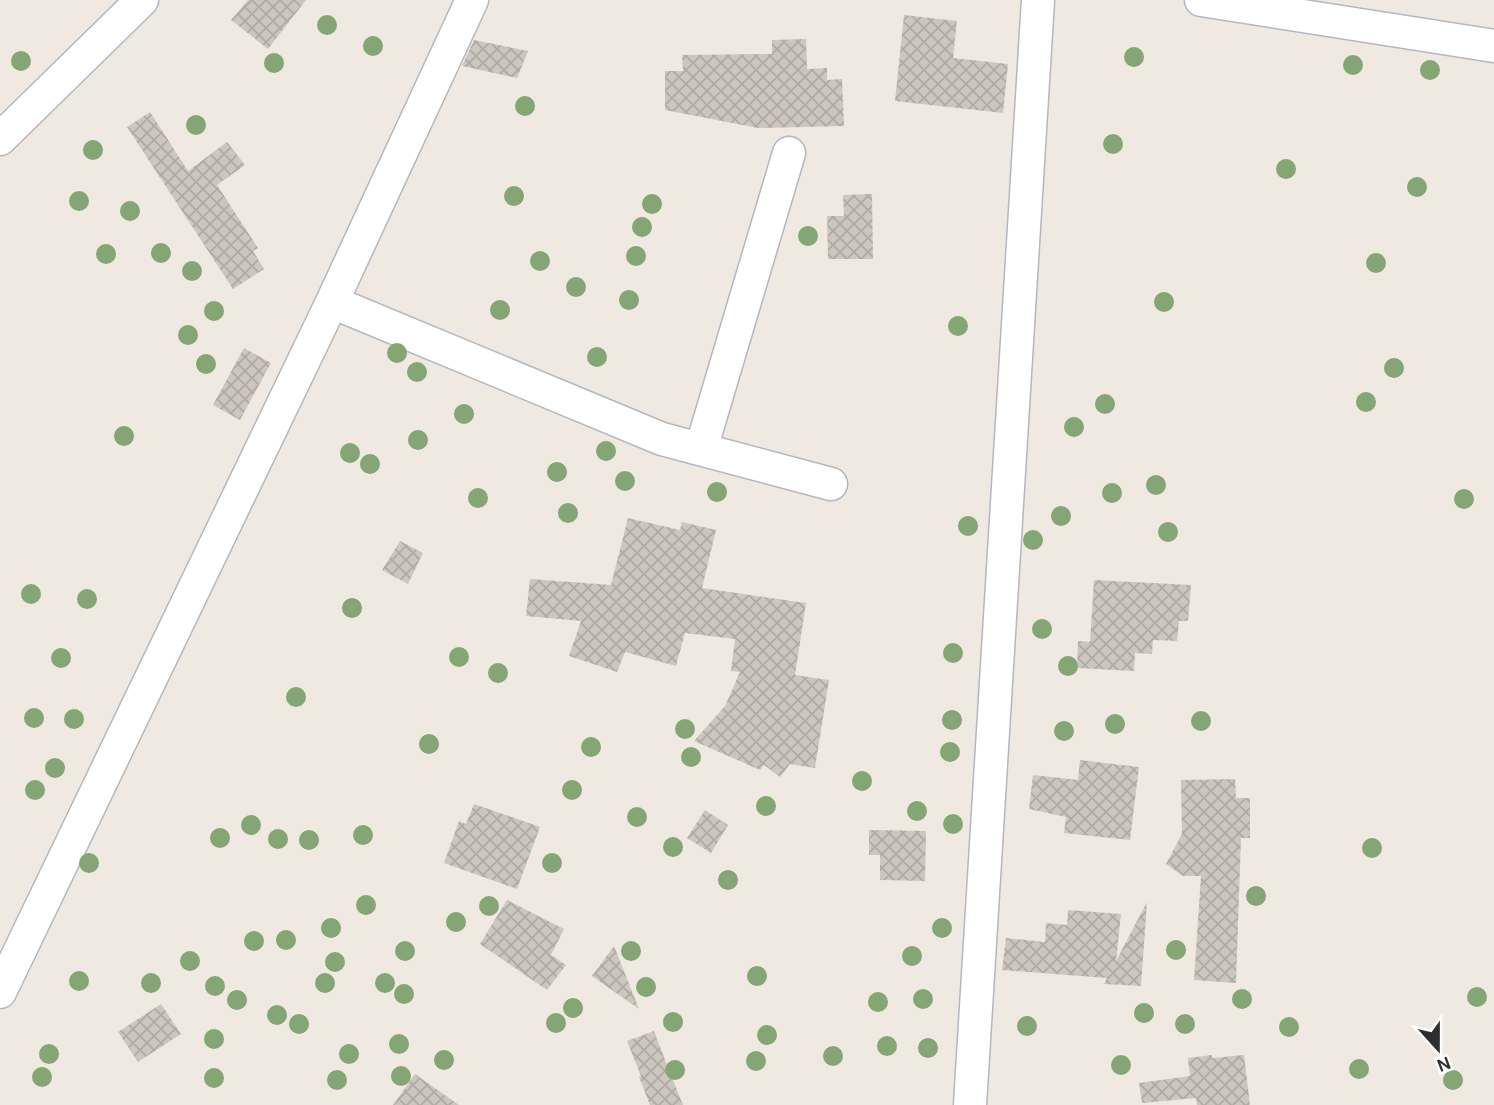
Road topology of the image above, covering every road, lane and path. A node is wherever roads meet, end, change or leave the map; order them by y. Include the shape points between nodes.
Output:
1 (142, 0) edge
2 (472, 0) edge
3 (1038, 0) edge
4 (1201, 0) edge
5 (1494, 46) edge
6 (0, 139) edge
7 (789, 153) dead end
8 (332, 302) junction
9 (701, 449) junction
10 (831, 484) dead end
11 (0, 992) edge
12 (970, 1105) edge

1 - 6 street
2 - 8 street
3 - 12 street
4 - 5 street
7 - 9 street
8 - 9 street via 662,439
8 - 11 street
9 - 10 street

